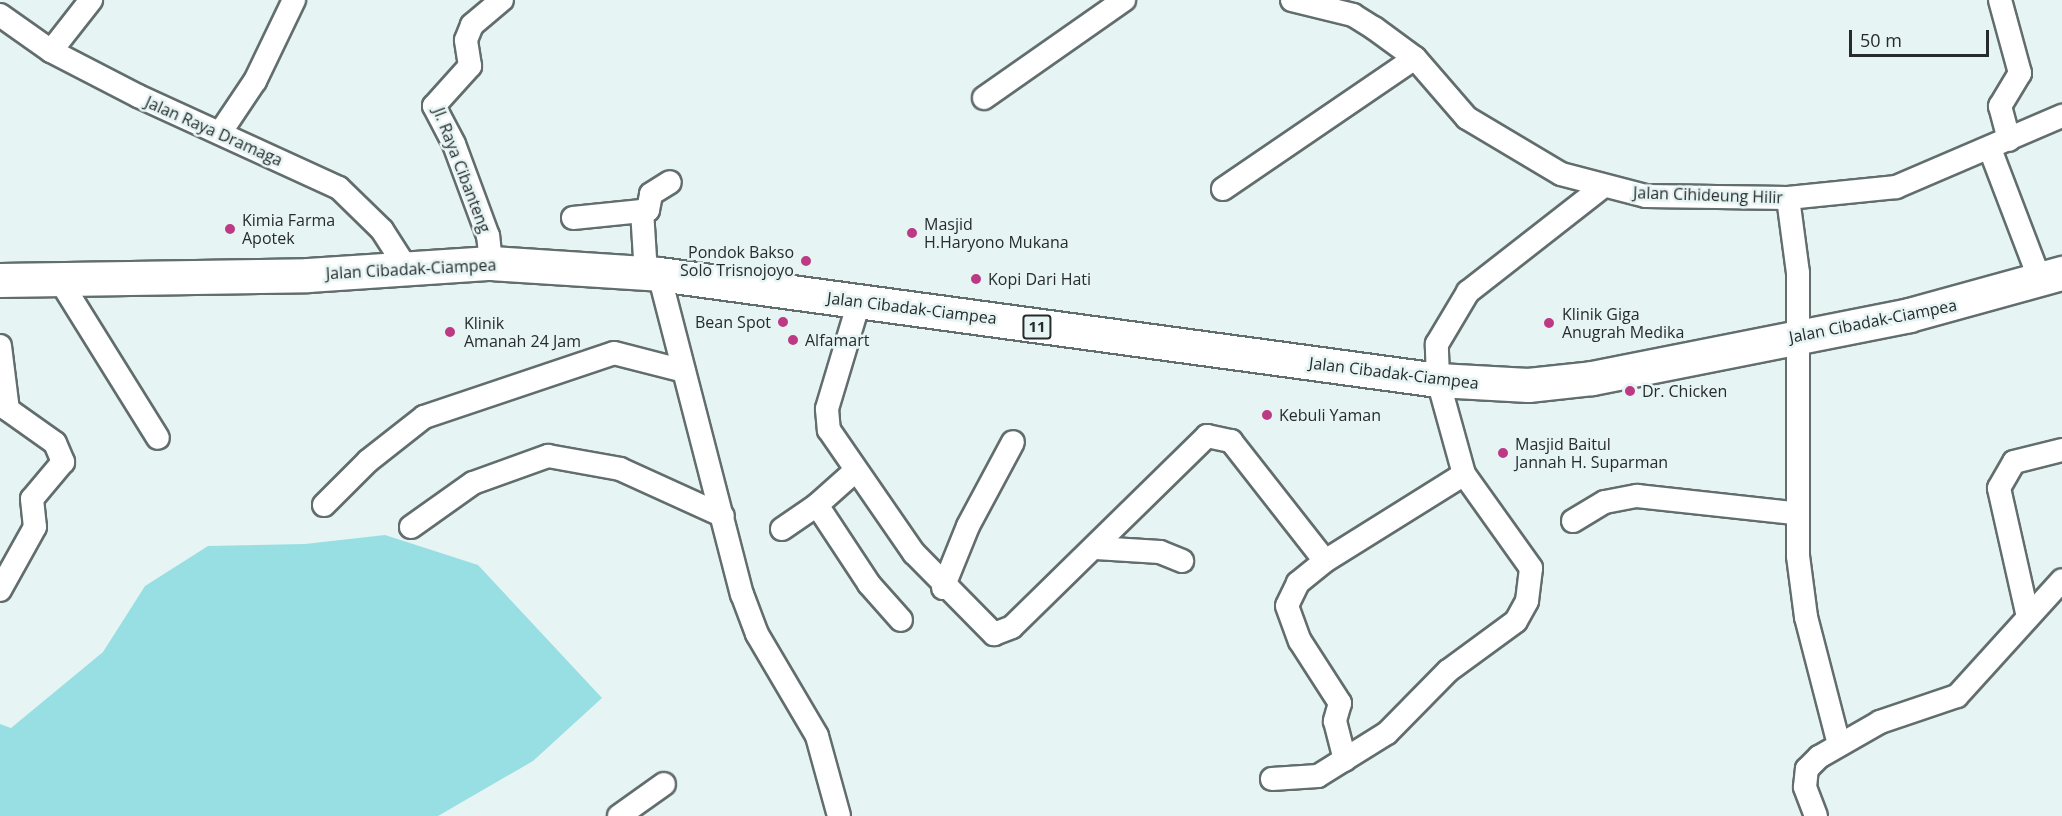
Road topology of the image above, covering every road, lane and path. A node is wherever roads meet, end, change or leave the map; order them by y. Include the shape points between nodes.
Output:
1 (91, 0) edge
2 (294, 0) edge
3 (502, 0) edge
4 (1124, 0) edge
5 (1292, 0) edge
6 (2000, 0) edge
7 (0, 15) edge
8 (51, 51) junction
9 (1415, 58) junction
10 (984, 98) dead end
11 (2062, 116) edge
12 (220, 134) junction
13 (2000, 144) junction
14 (670, 182) dead end
15 (1223, 189) dead end
16 (1600, 189) junction
17 (1788, 198) junction
18 (642, 211) junction
19 (573, 218) dead end
20 (491, 263) junction
21 (407, 269) junction
22 (652, 274) junction
23 (2051, 277) edge
24 (59, 279) junction
25 (0, 280) edge
26 (859, 302) junction
27 (1797, 335) junction
28 (0, 346) edge
29 (684, 370) junction
30 (1438, 380) junction
31 (4, 407) edge
32 (158, 438) dead end
33 (1013, 442) dead end
34 (2062, 450) edge
35 (854, 472) junction
36 (1464, 474) junction
37 (324, 505) dead end
38 (817, 505) junction
39 (1794, 513) junction
40 (723, 516) junction
41 (1573, 521) dead end
42 (411, 527) dead end
43 (782, 529) dead end
44 (1096, 548) junction
45 (1182, 561) dead end
46 (1325, 561) junction
47 (2062, 580) edge
48 (943, 588) junction
49 (0, 590) edge
50 (2028, 617) junction
51 (901, 620) dead end
52 (1839, 746) junction
53 (1345, 760) junction
54 (1272, 779) dead end
55 (664, 784) dead end
56 (619, 816) edge
57 (839, 816) edge
58 (1816, 816) edge

1 - 8 street
2 - 12 street via 255,81
3 - 20 street, Jl. Raya Cibanteng via 472,25 466,40 470,66 434,106 454,144 488,236
4 - 10 street
5 - 9 street, Jalan Cihideung Hilir via 1353,15
6 - 13 street via 2020,73 2000,106
7 - 8 street, Jalan Raya Dramaga
8 - 12 street, Jalan Raya Dramaga
9 - 15 street
9 - 16 street, Jalan Cihideung Hilir via 1467,118 1561,174
11 - 13 street, Jalan Cihideung Hilir
12 - 21 street, Jalan Raya Dramaga via 339,188 382,230
13 - 17 street, Jalan Cihideung Hilir via 1896,188
13 - 23 street
14 - 18 street via 651,194 648,210
16 - 17 street, Jalan Cihideung Hilir via 1646,196
16 - 30 street via 1468,292 1437,344
17 - 27 street via 1798,273
18 - 19 street
18 - 22 street
20 - 21 highway, Jalan Cibadak-Ciampea / 11
20 - 22 highway, Jalan Cibadak-Ciampea / 11
21 - 24 highway, Jalan Cibadak-Ciampea / 11
22 - 26 highway, Jalan Cibadak-Ciampea / 11
22 - 29 street
23 - 27 highway, Jalan Cibadak-Ciampea / 11 via 1973,301
24 - 25 highway, Jalan Cibadak-Ciampea / 11
24 - 32 street
26 - 30 highway, Jalan Cibadak-Ciampea / 11
26 - 35 street via 825,417
27 - 30 highway, Jalan Cibadak-Ciampea / 11 via 1592,378 1528,385
27 - 39 street
28 - 31 street
29 - 37 street via 614,353 424,417 368,461
29 - 40 street
30 - 36 street
31 - 49 street via 55,442 63,462 32,500 35,526
33 - 48 street via 968,526
34 - 50 street via 2014,462 1999,488
35 - 38 street
35 - 48 street
36 - 46 street
36 - 53 street via 1531,568 1527,601 1516,621 1448,671 1387,733
38 - 43 street
38 - 51 street via 869,584
39 - 41 street via 1637,496 1605,502
39 - 52 street via 1801,592
40 - 42 street via 620,469 548,456 472,483
40 - 57 street via 757,634 817,736
44 - 45 street via 1161,552
44 - 46 street via 1199,441 1218,434 1231,441
44 - 48 street via 1002,632 994,634
46 - 53 street via 1298,583 1287,606 1300,641 1340,703 1335,721
47 - 50 street
50 - 52 street via 1957,696 1880,722
52 - 58 street via 1807,769 1805,787
53 - 54 street via 1312,777
55 - 56 street

